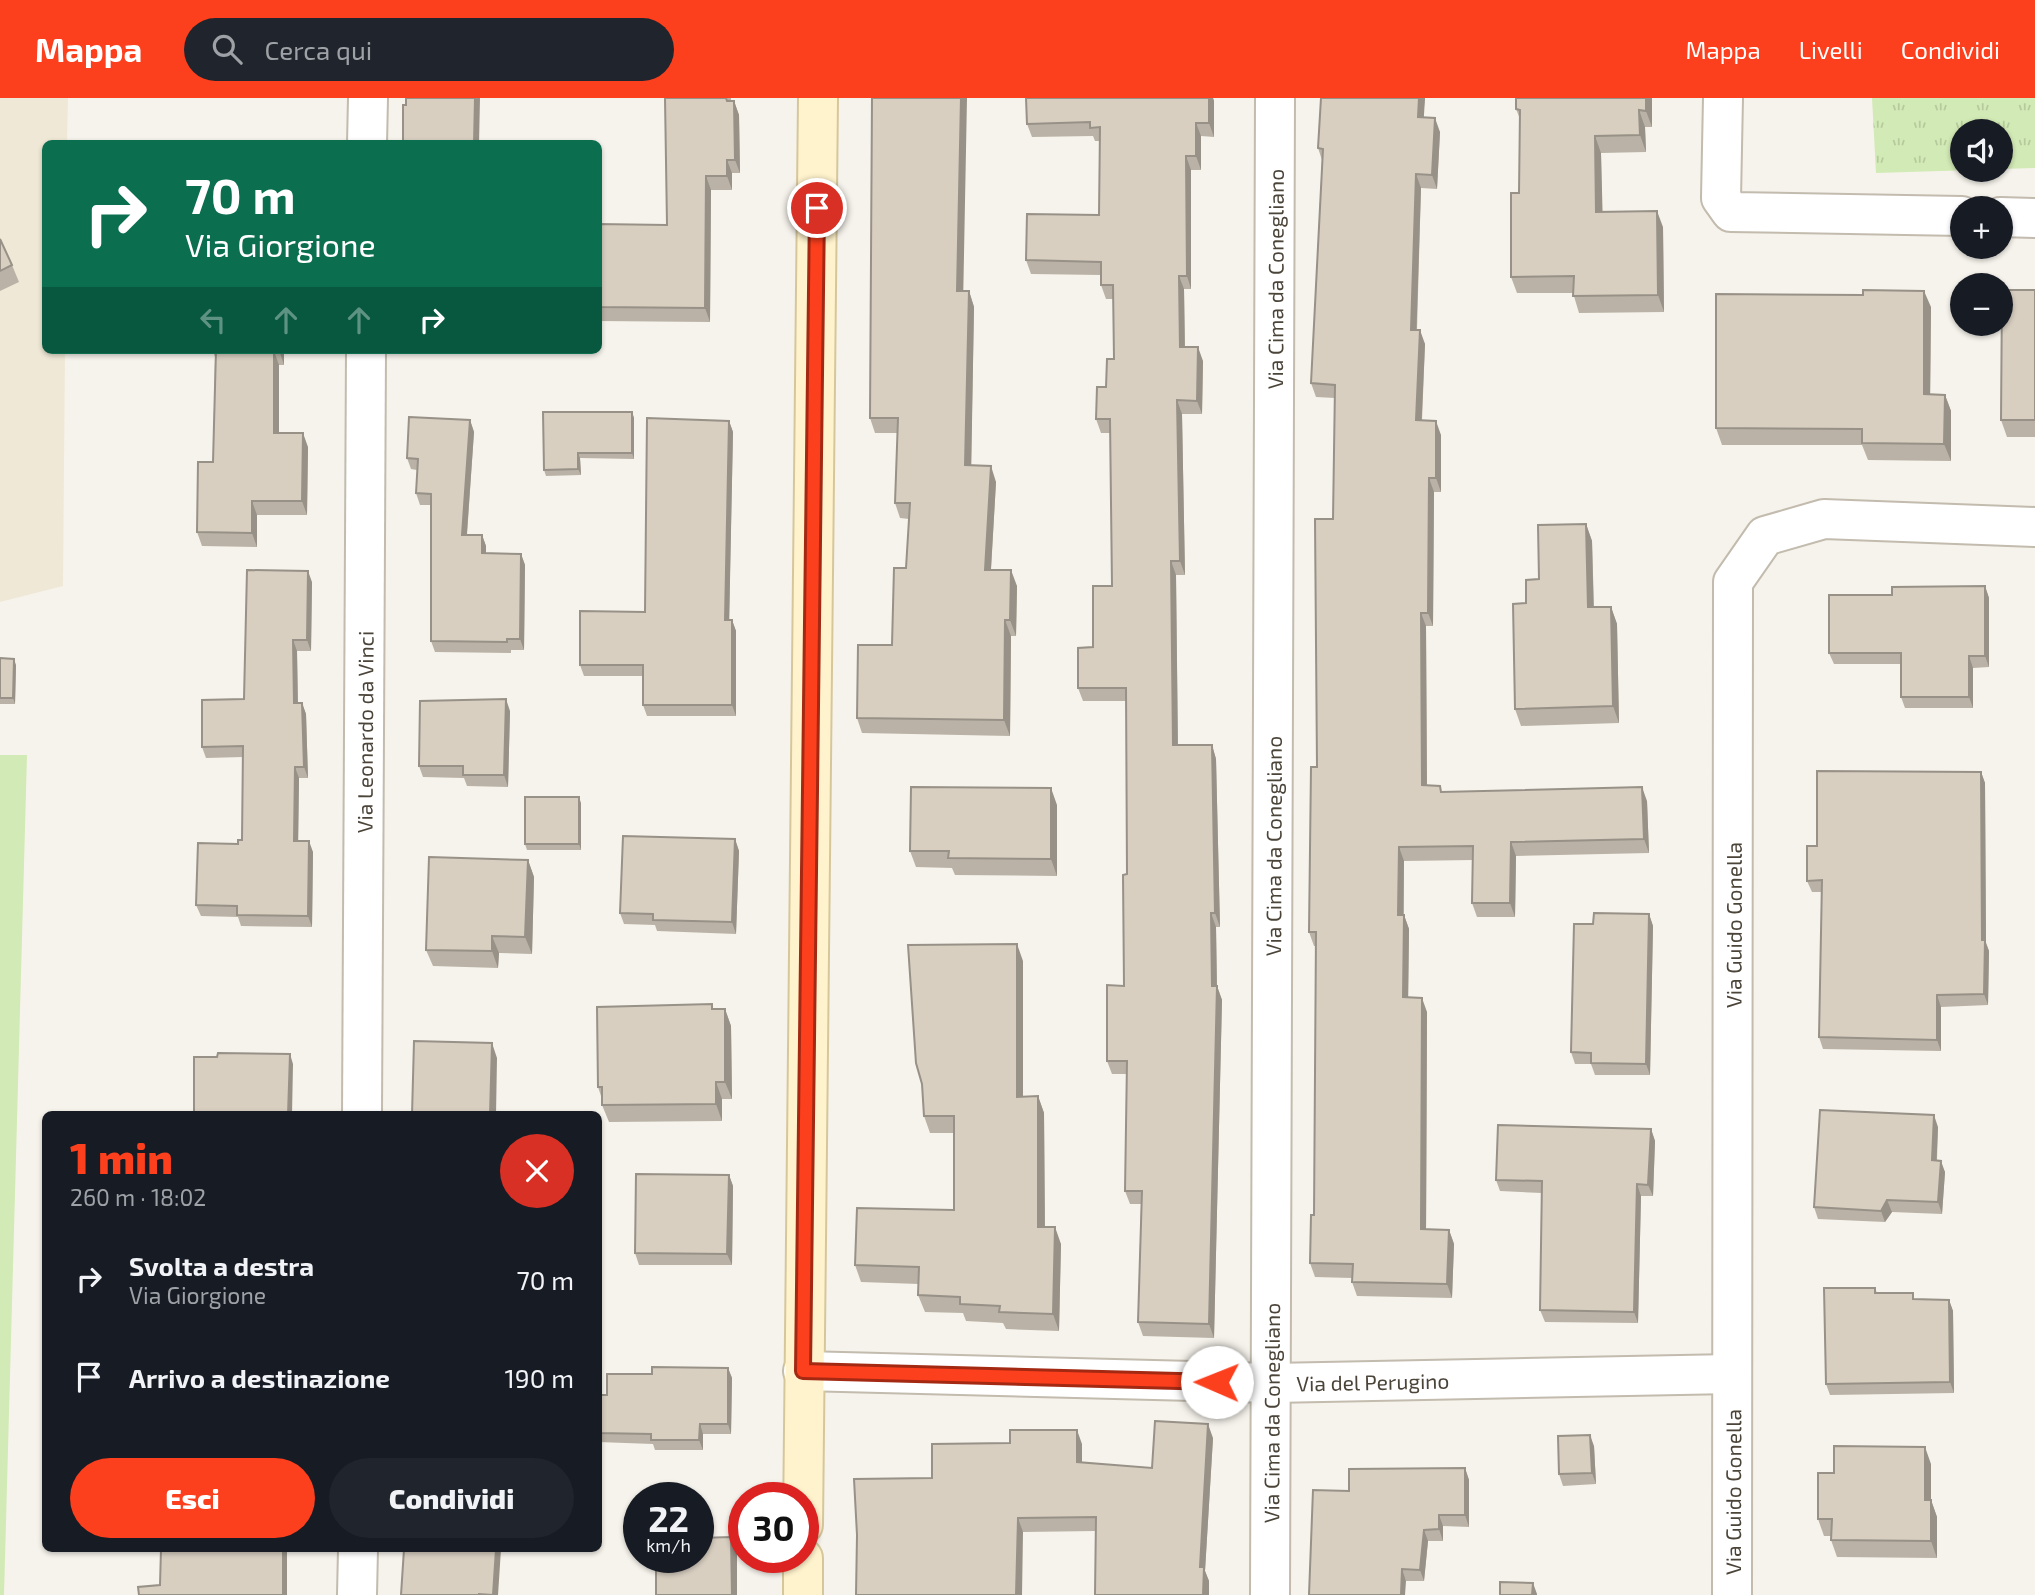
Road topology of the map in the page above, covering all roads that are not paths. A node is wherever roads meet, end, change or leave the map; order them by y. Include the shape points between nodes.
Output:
1 (368, 98) edge
2 (818, 98) edge
3 (1275, 98) edge
4 (1723, 98) edge
5 (367, 140) edge
6 (1950, 216) edge
7 (2013, 217) edge
8 (2035, 218) edge
9 (366, 354) edge
10 (2035, 527) edge
11 (362, 1111) edge
12 (803, 1371) junction
13 (1732, 1374) junction
14 (1272, 1383) junction
15 (803, 1482) edge
16 (358, 1552) edge
17 (803, 1573) edge
18 (357, 1595) edge
19 (803, 1595) edge
20 (1270, 1595) edge
21 (1732, 1595) edge

1 - 5 street
2 - 12 main road
3 - 14 street, Via Cima da Conegliano
4 - 6 street via 1721,198 1731,212
7 - 8 street
9 - 11 street, Via Leonardo da Vinci
10 - 13 street, Via Guido Gonella via 1824,519 1765,536 1733,582
12 - 14 street, Via del Perugino
12 - 15 main road
13 - 14 street, Via del Perugino
13 - 21 street, Via Guido Gonella
14 - 20 street, Via Cima da Conegliano
16 - 18 street
17 - 19 main road

